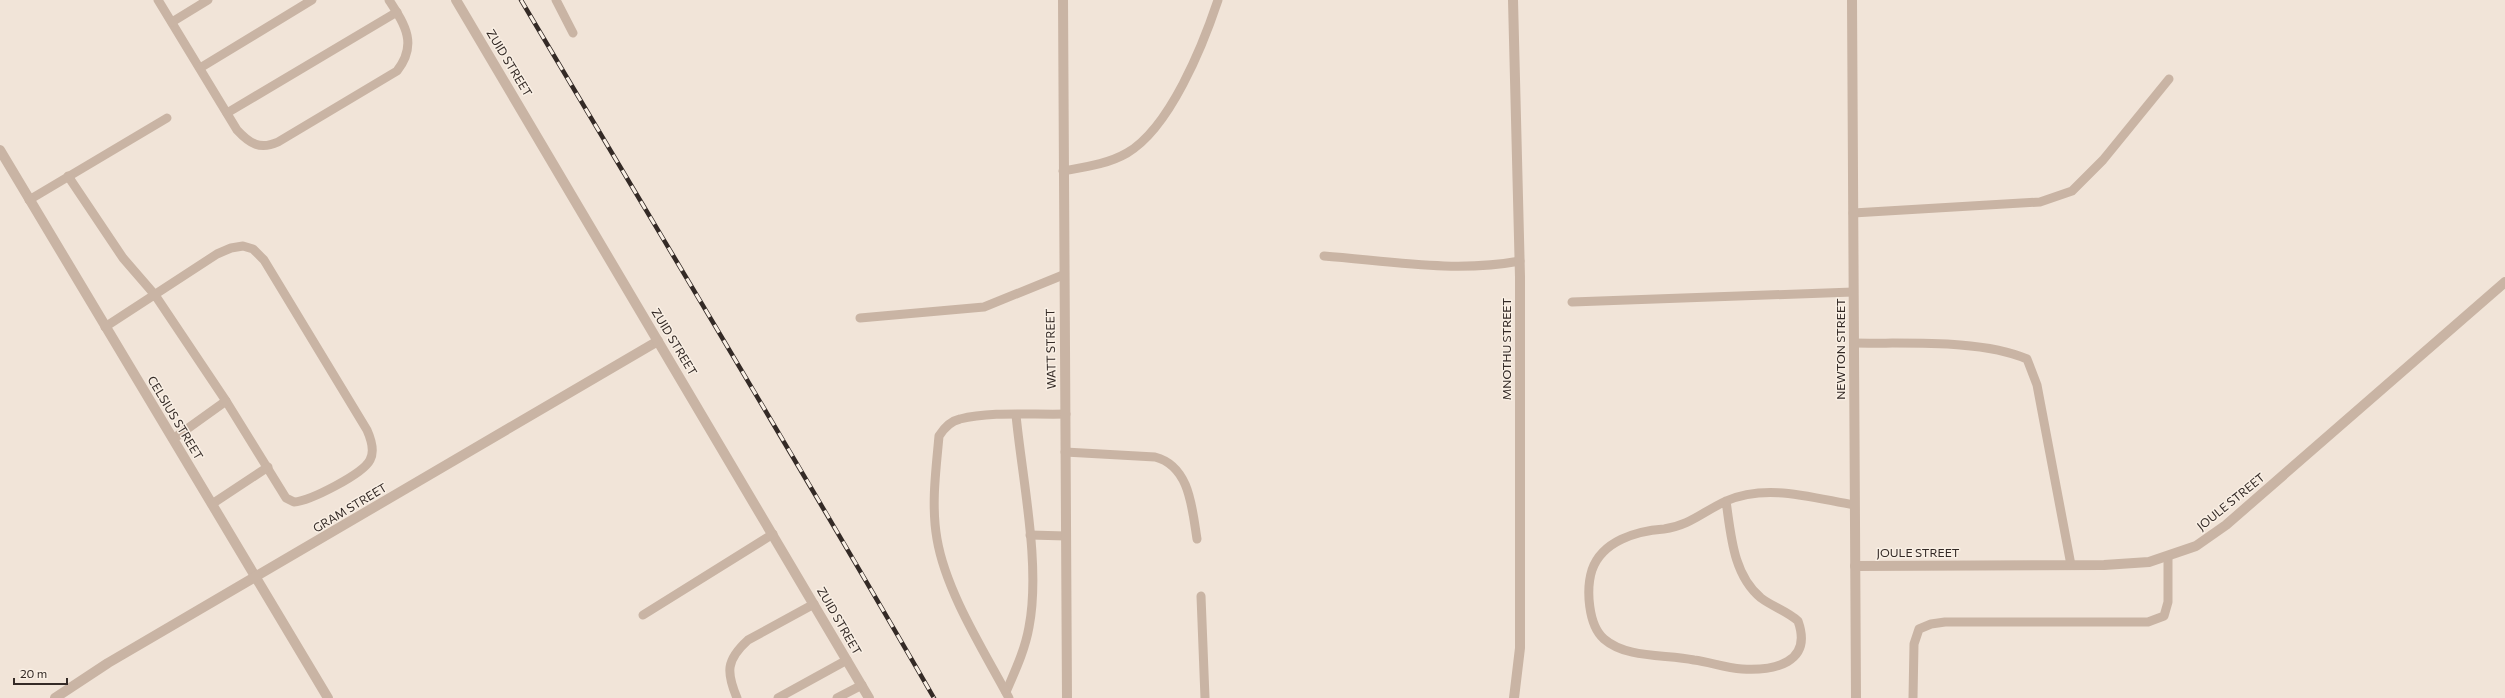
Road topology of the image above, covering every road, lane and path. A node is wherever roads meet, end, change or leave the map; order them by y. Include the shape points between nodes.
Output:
1 (158, 0) edge
2 (208, 0) edge
3 (312, 0) edge
4 (389, 0) edge
5 (456, 0) edge
6 (556, 0) edge
7 (1063, 0) edge
8 (1218, 0) edge
9 (1513, 0) edge
10 (1852, 0) edge
11 (397, 12) junction
12 (172, 22) junction
13 (572, 33) dead end
14 (200, 68) junction
15 (2169, 78) dead end
16 (227, 113) junction
17 (167, 118) dead end
18 (0, 150) edge
19 (1063, 171) junction
20 (68, 176) junction
21 (30, 200) junction
22 (1853, 214) junction
23 (1324, 256) dead end
24 (1520, 260) junction
25 (1063, 275) junction
26 (2505, 282) edge
27 (1853, 292) junction
28 (155, 295) junction
29 (1572, 302) dead end
30 (860, 318) dead end
31 (105, 327) junction
32 (658, 341) junction
33 (1854, 343) junction
34 (226, 401) junction
35 (1066, 414) junction
36 (1016, 415) junction
37 (173, 439) junction
38 (1065, 452) junction
39 (268, 467) junction
40 (1726, 501) junction
41 (212, 504) junction
42 (1854, 506) junction
43 (772, 534) junction
44 (1030, 535) junction
45 (1066, 536) junction
46 (1197, 539) dead end
47 (2168, 556) junction
48 (2071, 565) junction
49 (1855, 566) junction
50 (257, 578) junction
51 (1201, 596) dead end
52 (814, 604) junction
53 (643, 615) dead end
54 (847, 660) junction
55 (862, 685) junction
56 (1008, 695) edge
57 (55, 698) edge
58 (328, 698) edge
59 (737, 698) edge
60 (778, 698) edge
61 (837, 698) edge
62 (869, 698) edge
63 (1067, 698) edge
64 (1205, 698) edge
65 (1514, 698) edge
66 (1856, 698) edge
67 (1913, 698) edge

1 - 12 lane
2 - 12 lane
3 - 14 lane
4 - 11 lane
5 - 32 street, ZUID STREET
6 - 13 lane
7 - 19 street, WATT STREET
8 - 19 lane via 1208,30 1184,82 1163,116 1146,137 1129,152 1111,161
9 - 24 street, MNOTHU STREET
10 - 22 street, NEWTON STREET
11 - 16 lane
11 - 16 lane via 407,31 408,42 404,62 397,71 271,145 260,147 251,144 237,130
12 - 14 lane
14 - 16 lane
15 - 22 lane via 2103,160 2072,191 2040,202
17 - 20 lane
18 - 21 street, CELSIUS STREET
19 - 25 street, WATT STREET
20 - 21 lane
20 - 28 lane via 123,258
21 - 31 street, CELSIUS STREET
22 - 27 street, NEWTON STREET
23 - 24 lane via 1442,266 1488,266
24 - 65 street, MNOTHU STREET via 1520,648
25 - 30 lane via 984,307
25 - 35 street, WATT STREET
26 - 47 street, JOULE STREET via 2226,526 2196,546
27 - 29 lane
27 - 33 street, NEWTON STREET
28 - 31 lane
28 - 34 lane
28 - 39 lane via 217,254 231,248 243,246 253,249 264,260 368,430 372,451 371,459 365,467 303,502 294,502 286,498
31 - 37 street, CELSIUS STREET
32 - 43 street, ZUID STREET
32 - 50 street, GRAM STREET
33 - 42 street, NEWTON STREET
33 - 48 lane via 1983,347 2008,351 2027,359 2038,385
34 - 37 lane
34 - 39 lane
35 - 36 lane
35 - 38 street, WATT STREET
36 - 44 lane
36 - 56 lane via 959,419 945,427 939,436 934,510 942,561 971,631
37 - 41 street, CELSIUS STREET
38 - 45 street, WATT STREET
38 - 46 lane via 1155,457 1166,460 1176,467 1185,483 1192,504
39 - 41 lane
40 - 40 lane via 1680,527 1636,533 1619,540 1600,555 1589,578 1589,595 1591,612 1603,638 1614,646 1635,652 1743,669 1784,664 1794,659 1800,650 1798,621 1761,598 1742,575 1730,532
40 - 42 lane via 1769,492
41 - 50 street, CELSIUS STREET
42 - 49 street, NEWTON STREET
43 - 52 street, ZUID STREET
43 - 53 lane
44 - 45 lane
44 - 56 lane via 1030,625
45 - 63 street, WATT STREET
47 - 48 street, JOULE STREET via 2149,562
47 - 67 lane via 2168,602 2164,616 2148,622 1945,622 1919,629 1914,644
48 - 49 street, JOULE STREET
49 - 66 street, NEWTON STREET
50 - 57 street, GRAM STREET via 108,663
50 - 58 street, CELSIUS STREET
51 - 64 lane
52 - 54 street, ZUID STREET
52 - 59 lane via 748,640 740,648 729,666 729,676
54 - 55 street, ZUID STREET
54 - 60 lane
55 - 61 lane
55 - 62 street, ZUID STREET

